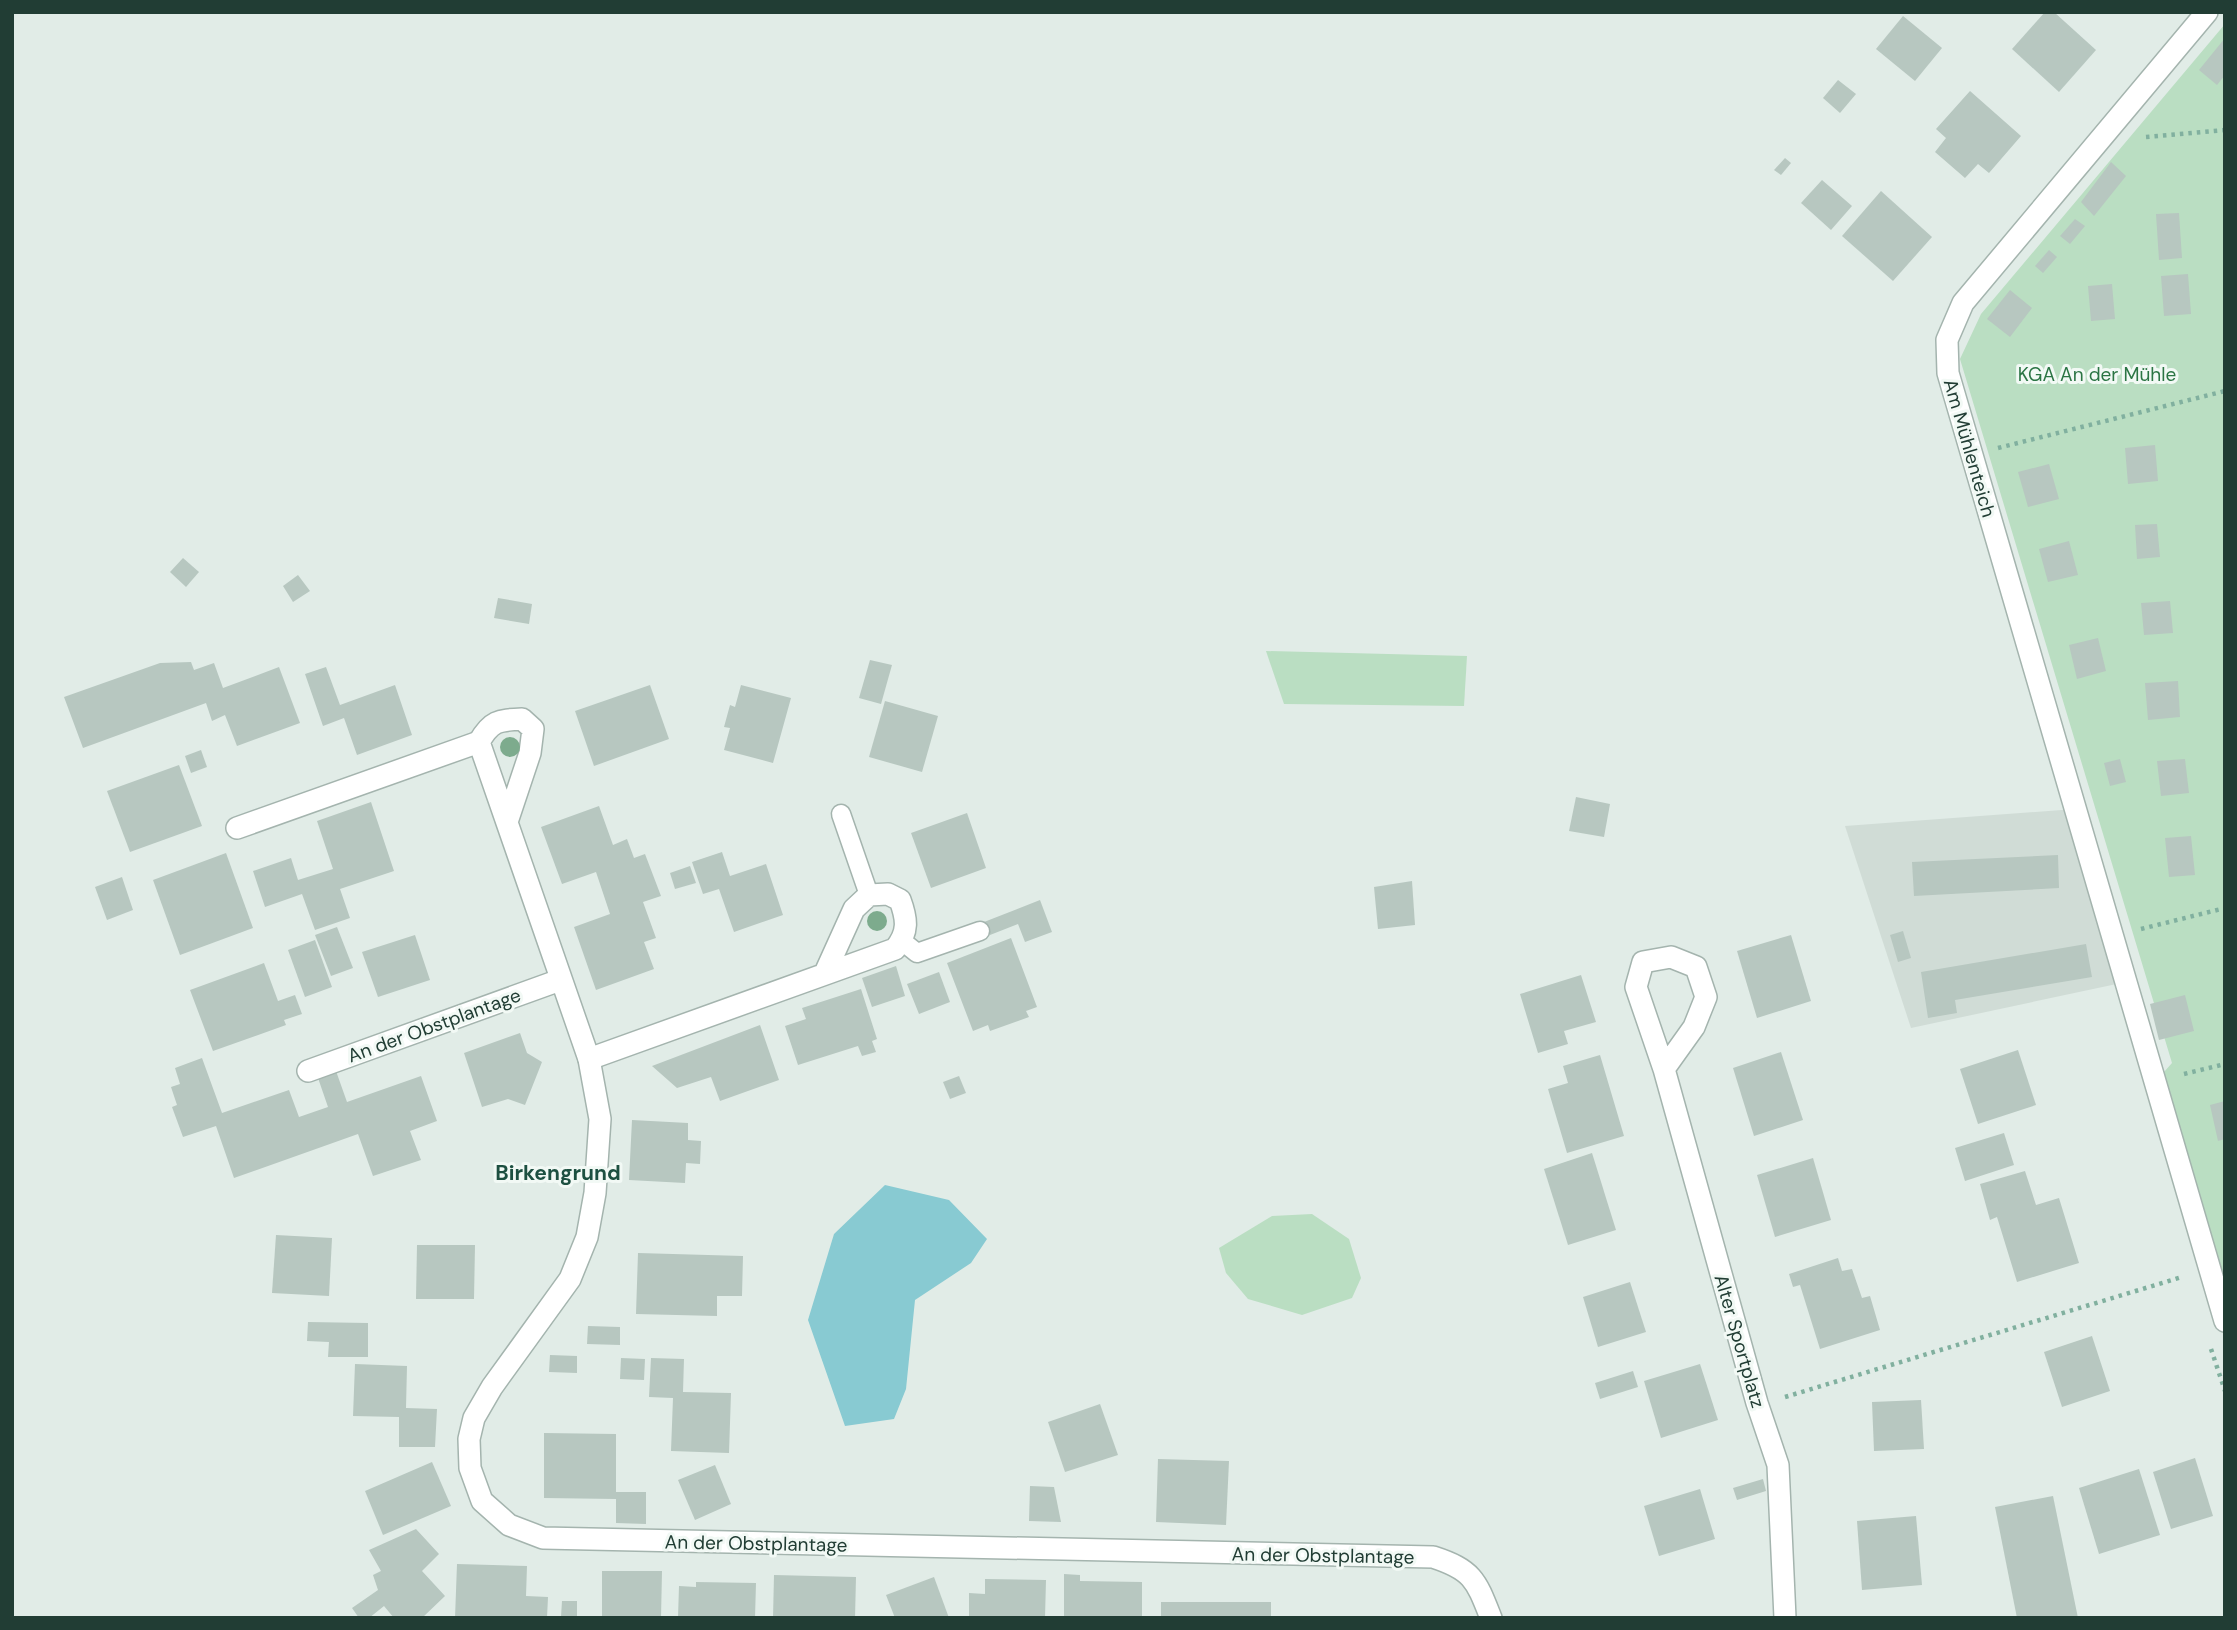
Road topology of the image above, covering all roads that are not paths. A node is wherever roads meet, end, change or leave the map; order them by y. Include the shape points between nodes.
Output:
1 (2207, 12) edge
2 (479, 742) junction
3 (841, 814) dead end
4 (507, 822) junction
5 (237, 828) dead end
6 (869, 895) junction
7 (980, 931) dead end
8 (902, 941) junction
9 (825, 973) junction
10 (559, 979) junction
11 (589, 1059) junction
12 (1664, 1069) junction
13 (308, 1071) dead end
14 (2225, 1321) edge
15 (1491, 1618) edge
16 (1785, 1618) edge

1 - 14 street, Am Mühlenteich via 1963,303 1947,340 1948,373 1970,455
2 - 4 street, An der Obstplantage
2 - 4 street via 488,726 504,720 522,719 533,729 530,753
2 - 5 street
3 - 6 lane
4 - 10 street, An der Obstplantage
6 - 8 street via 888,894 900,900 908,920
6 - 9 street via 854,909
7 - 8 lane via 917,953
8 - 9 street via 895,949
9 - 11 street
10 - 11 street, An der Obstplantage
10 - 13 street, An der Obstplantage
11 - 15 street, An der Obstplantage via 600,1119 587,1237 570,1279 492,1387 474,1418 469,1439 470,1468 482,1501 509,1525 543,1538 1433,1557 1460,1566 1479,1588
12 - 12 street, Alter Sportplatz via 1636,987 1643,962 1671,957 1696,967 1706,997 1694,1027
12 - 16 street, Alter Sportplatz via 1778,1465

